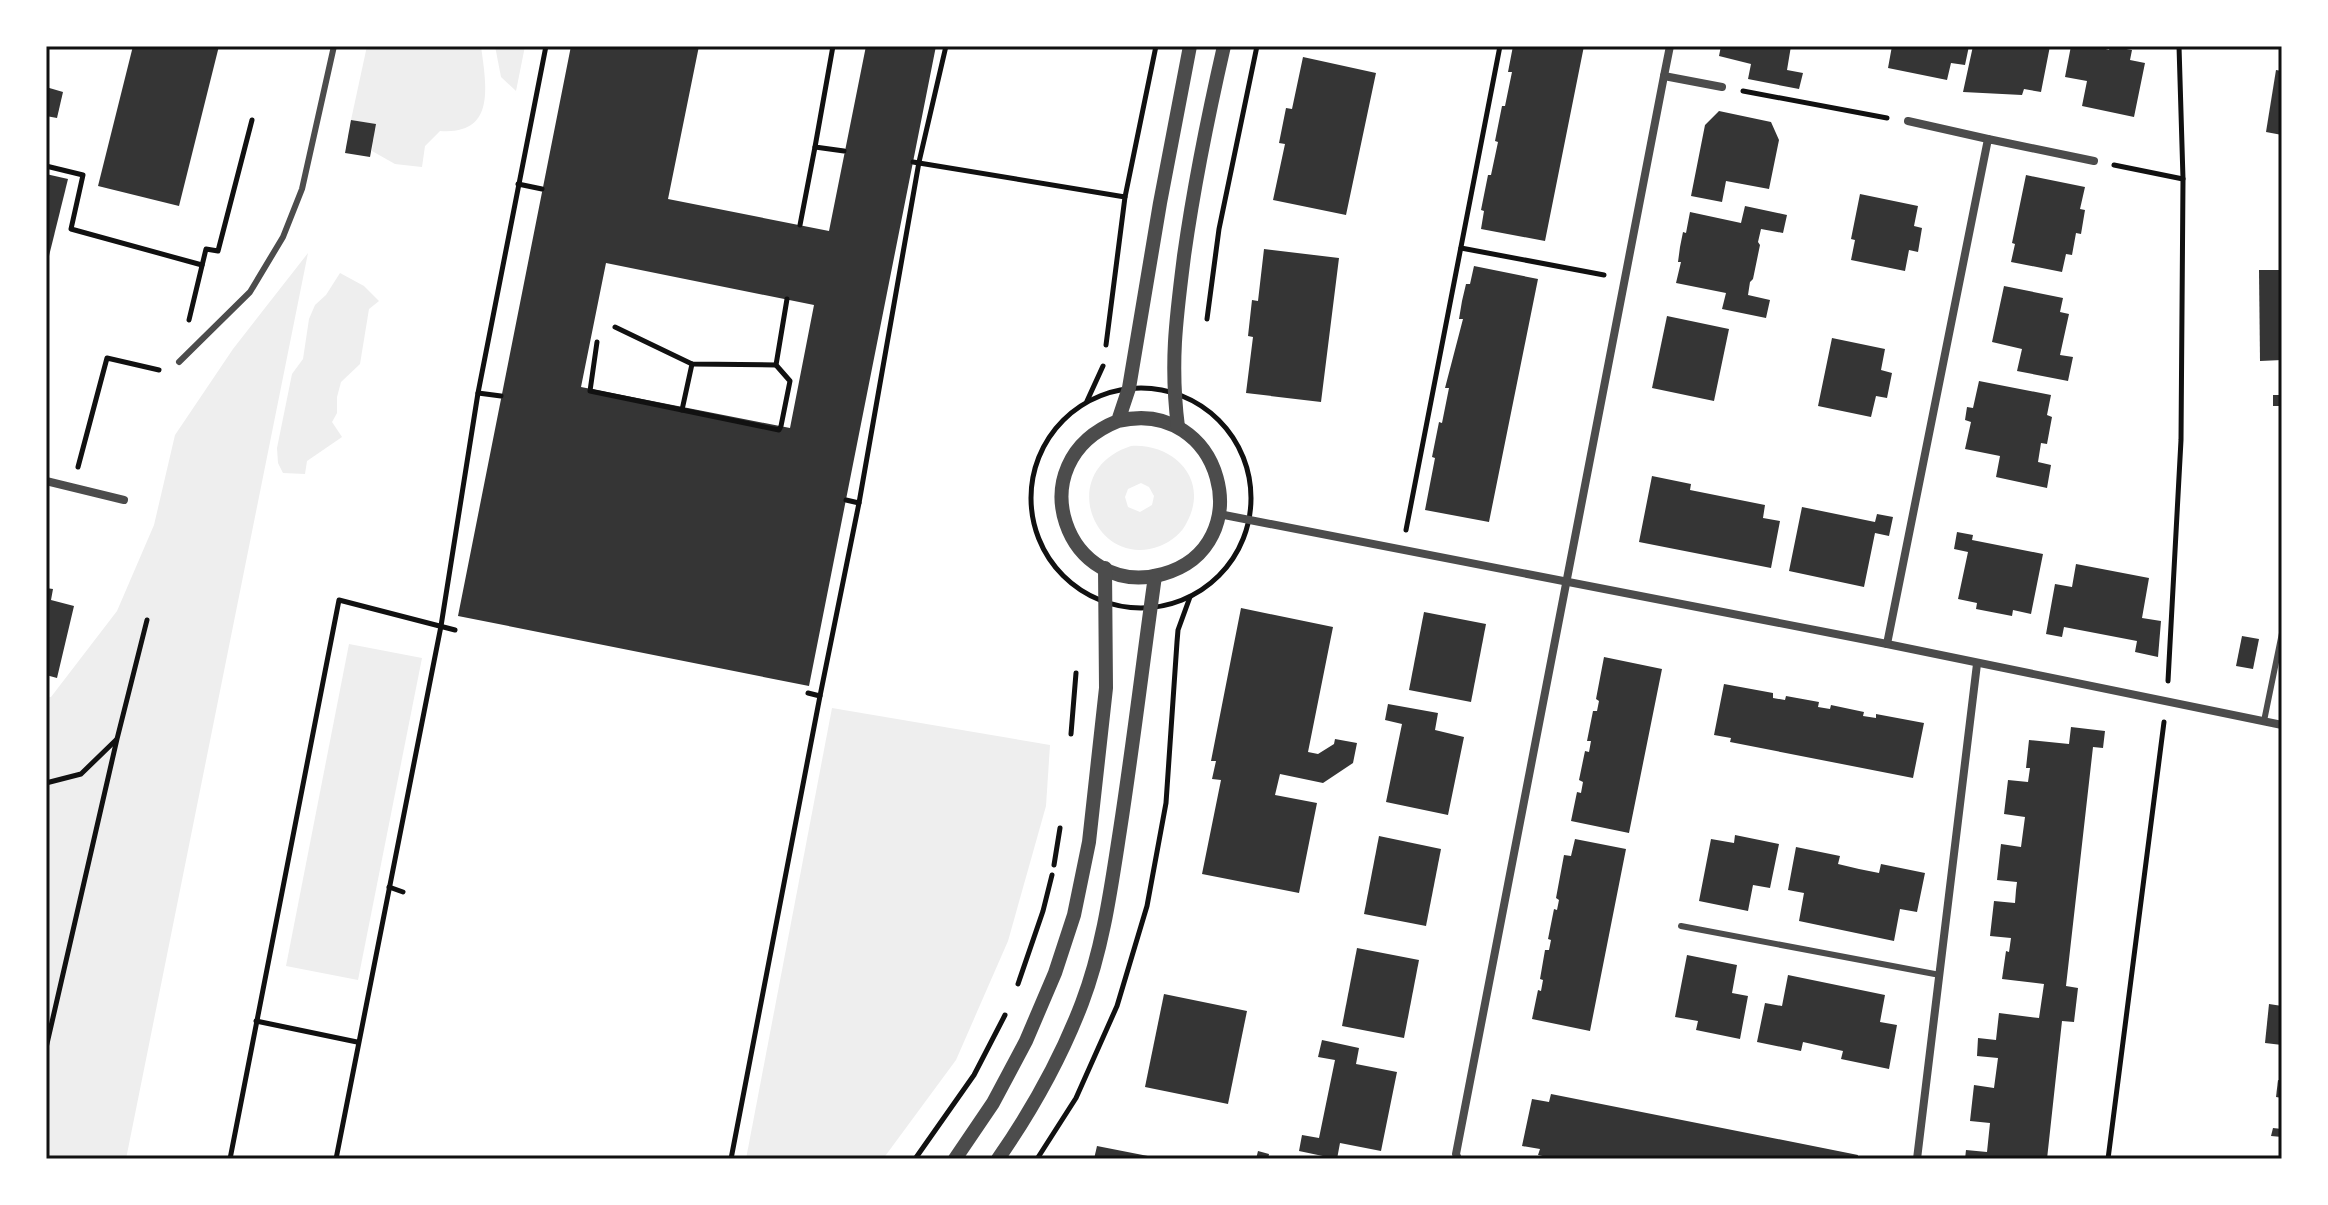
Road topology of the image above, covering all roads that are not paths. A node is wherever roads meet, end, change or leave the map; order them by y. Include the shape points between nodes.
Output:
1 (334, 46) edge
2 (1190, 46) edge
3 (1224, 46) edge
4 (1670, 46) edge
5 (1664, 76) junction
6 (1722, 87) road end
7 (1908, 121) road end
8 (1988, 139) junction
9 (2094, 161) road end
10 (179, 362) road end
11 (1118, 421) junction
12 (1178, 427) junction
13 (46, 481) edge
14 (124, 500) dead end
15 (1219, 514) junction
16 (1105, 568) junction
17 (1155, 576) junction
18 (1567, 583) junction
19 (2282, 633) edge
20 (1887, 644) junction
21 (1977, 664) junction
22 (2264, 721) junction
23 (2282, 725) edge
24 (1681, 926) dead end
25 (1940, 975) junction
26 (955, 1159) edge
27 (998, 1159) edge
28 (1458, 1159) edge
29 (1917, 1159) edge

1 - 10 lane via 302,189 283,237 250,292
2 - 11 street via 1131,379
3 - 12 street via 1194,189 1174,328
4 - 5 street
5 - 6 street
5 - 18 street
7 - 8 street
8 - 9 street
8 - 20 street
11 - 12 street via 1149,418
11 - 16 street via 1079,446 1061,490 1063,517 1074,541
12 - 15 street via 1201,445 1216,470
13 - 14 street
15 - 17 street via 1196,555
15 - 18 street
16 - 17 street via 1129,576
16 - 26 street via 1106,688 1089,842 1074,915 1026,1041
17 - 27 street via 1116,855 1094,966 1054,1065
18 - 20 street
18 - 28 street
19 - 22 lane
20 - 21 street
21 - 22 street
21 - 25 street
22 - 23 street
24 - 25 lane
25 - 29 street

